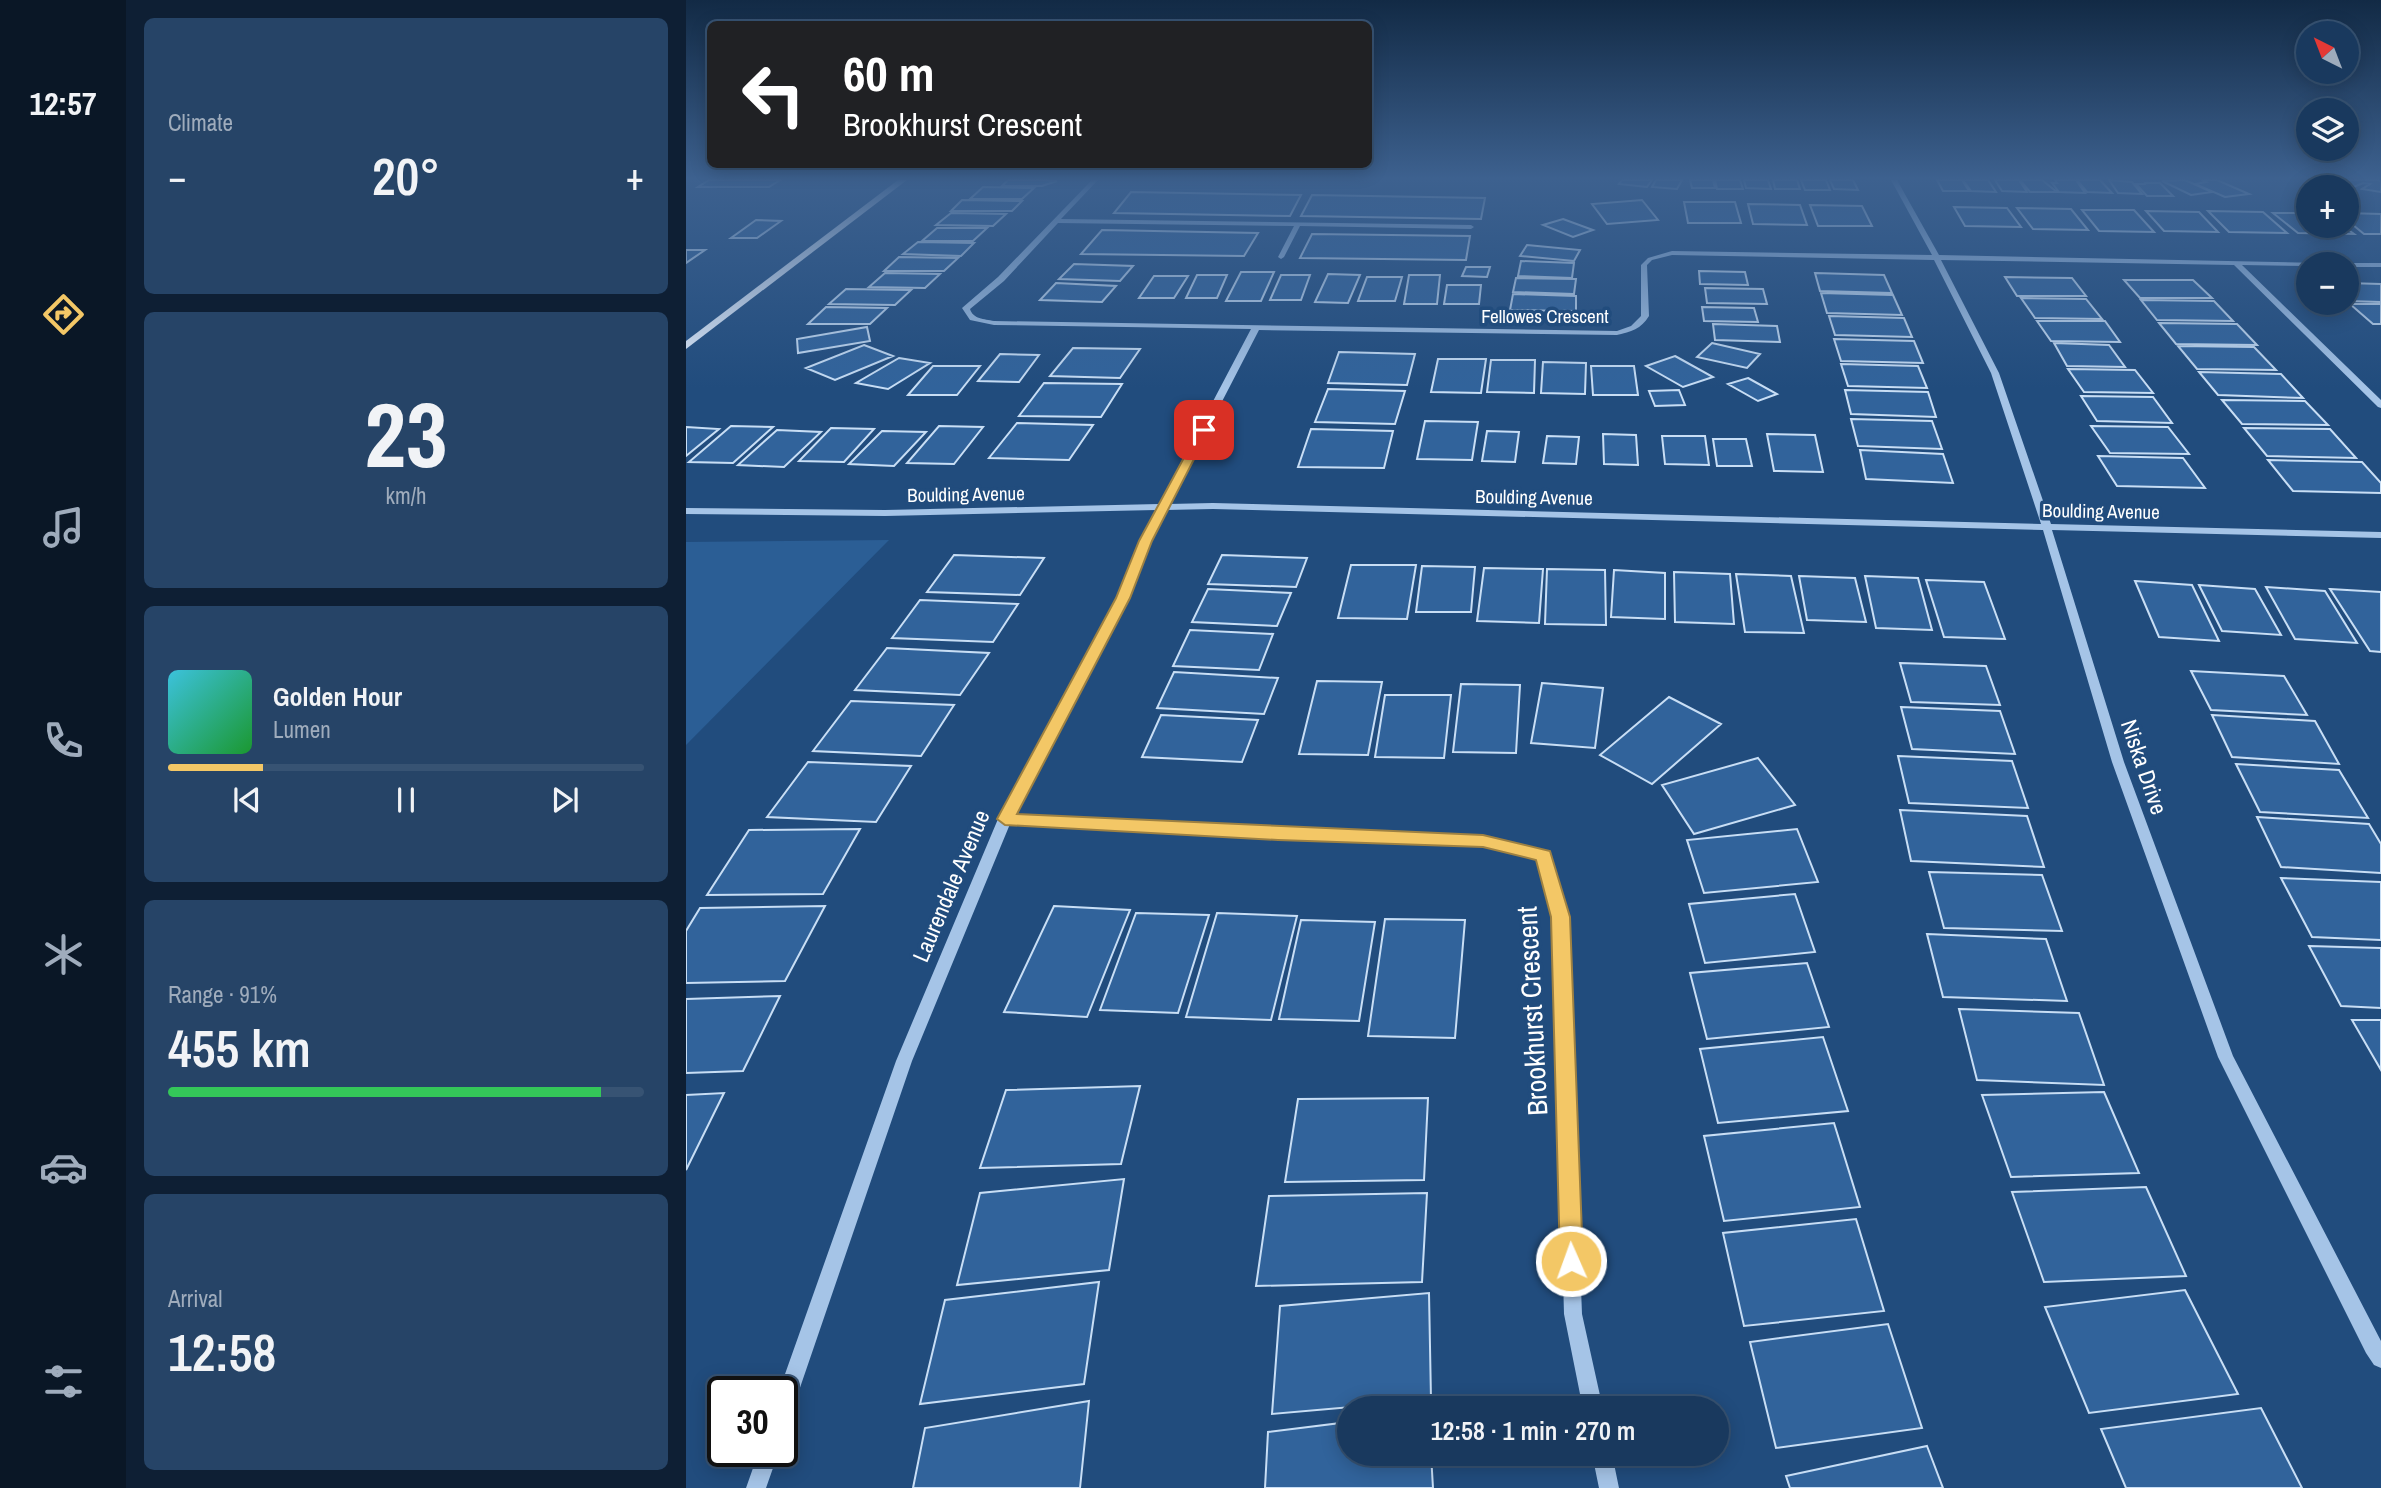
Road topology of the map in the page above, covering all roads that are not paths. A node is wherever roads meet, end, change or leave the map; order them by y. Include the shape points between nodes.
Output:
1 (812, 249) edge
2 (1029, 249) edge
3 (1285, 249) edge
4 (1932, 249) edge
5 (1281, 257) dead end
6 (1937, 258) junction
7 (2236, 263) junction
8 (2296, 264) edge
9 (2359, 265) edge
10 (2381, 265) edge
11 (1256, 328) junction
12 (686, 346) edge
13 (2381, 405) edge
14 (1163, 507) junction
15 (686, 511) edge
16 (2048, 528) junction
17 (2381, 535) edge
18 (1005, 819) junction
19 (2381, 1358) edge
20 (794, 1376) edge
21 (1590, 1396) edge
22 (1604, 1466) edge
23 (763, 1467) edge
24 (756, 1488) edge
25 (1609, 1488) edge

1 - 12 main road
2 - 11 street, Fellowes Crescent via 966,308 968,316 994,323
3 - 5 street
4 - 6 street, Niska Drive
6 - 7 street, Fellowes Crescent
6 - 11 street, Fellowes Crescent via 1660,256 1644,265 1642,323 1617,333
6 - 16 street, Niska Drive via 1995,373
7 - 8 street, Fellowes Crescent
7 - 13 street
9 - 10 street
11 - 14 street, Laurendale Avenue
14 - 15 street, Boulding Avenue via 886,513
14 - 16 street, Boulding Avenue
14 - 18 street, Laurendale Avenue via 1123,598
16 - 17 street, Boulding Avenue
16 - 19 street, Niska Drive via 2118,762 2226,1057
18 - 20 street, Laurendale Avenue via 904,1060
18 - 21 street, Brookhurst Crescent via 1483,841 1543,855 1560,917 1573,1314
22 - 25 street
23 - 24 street

